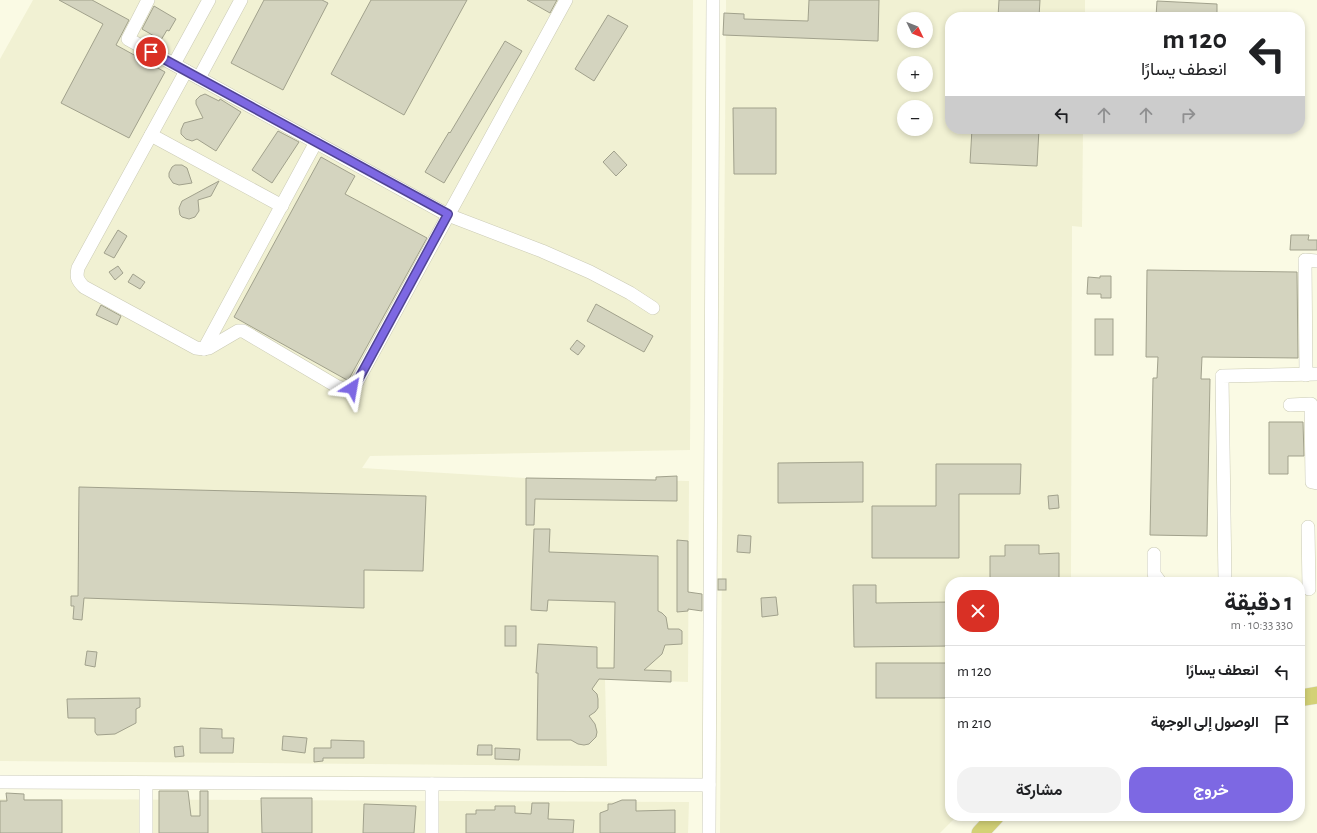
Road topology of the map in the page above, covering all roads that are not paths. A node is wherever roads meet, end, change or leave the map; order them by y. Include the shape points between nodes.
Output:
1 (148, 0) edge
2 (209, 0) edge
3 (241, 0) edge
4 (566, 0) edge
5 (713, 0) edge
6 (174, 64) junction
7 (186, 71) junction
8 (199, 78) junction
9 (151, 135) junction
10 (316, 142) junction
11 (282, 206) junction
12 (448, 214) junction
13 (1317, 261) edge
14 (653, 308) dead end
15 (204, 349) junction
16 (1312, 375) edge
17 (1290, 405) dead end
18 (1317, 483) edge
19 (1308, 528) dead end
20 (1154, 554) dead end
21 (1156, 577) edge
22 (1225, 577) edge
23 (1309, 589) edge
24 (1317, 695) edge
25 (1305, 697) edge
26 (0, 782) edge
27 (146, 783) junction
28 (432, 784) junction
29 (709, 785) junction
30 (991, 821) edge
31 (146, 833) edge
32 (432, 833) edge
33 (709, 833) edge
34 (980, 833) edge

1 - 6 street via 128,39
2 - 6 street
3 - 8 street
4 - 12 street
5 - 29 street
6 - 7 street
7 - 8 street
7 - 9 street
8 - 10 street
9 - 11 street
9 - 15 street via 76,276 84,287 196,348
10 - 11 street
10 - 12 street
11 - 15 street
12 - 14 street via 590,272
12 - 15 street via 352,388 338,388 243,331 238,331
13 - 16 street via 1305,260
16 - 22 street via 1222,376
17 - 18 street via 1311,404 1312,482
19 - 23 street
20 - 21 street
24 - 25 main road
26 - 27 street
27 - 28 street
27 - 31 street
28 - 29 street
28 - 32 street
29 - 33 street
30 - 34 main road

